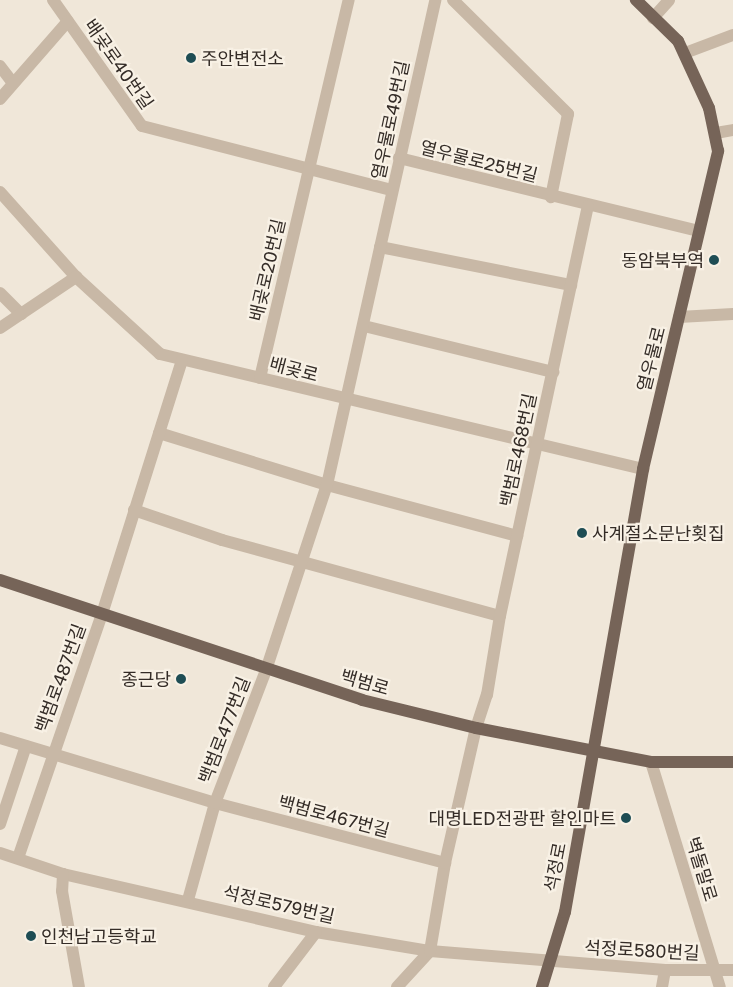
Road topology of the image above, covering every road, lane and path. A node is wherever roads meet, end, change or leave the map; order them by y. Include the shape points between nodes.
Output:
1 (54, 0) edge
2 (349, 0) edge
3 (435, 0) edge
4 (453, 0) edge
5 (636, 0) edge
6 (669, 0) edge
7 (654, 18) junction
8 (68, 21) junction
9 (733, 35) edge
10 (685, 54) junction
11 (0, 66) edge
12 (12, 82) junction
13 (0, 100) edge
14 (733, 130) edge
15 (716, 133) junction
16 (399, 158) junction
17 (309, 170) junction
18 (392, 190) junction
19 (0, 192) edge
20 (551, 197) junction
21 (588, 206) junction
22 (699, 231) junction
23 (380, 247) junction
24 (76, 277) junction
25 (571, 286) junction
26 (0, 294) edge
27 (21, 314) junction
28 (733, 314) edge
29 (679, 317) junction
30 (364, 326) junction
31 (0, 328) edge
32 (182, 360) junction
33 (553, 372) junction
34 (260, 378) junction
35 (348, 401) junction
36 (159, 433) junction
37 (538, 442) junction
38 (642, 469) junction
39 (327, 485) junction
40 (134, 510) junction
41 (518, 536) junction
42 (303, 561) junction
43 (0, 580) edge
44 (102, 614) junction
45 (500, 616) junction
46 (266, 670) junction
47 (476, 728) junction
48 (0, 738) edge
49 (26, 746) junction
50 (591, 750) junction
51 (51, 754) junction
52 (651, 762) junction
53 (733, 762) edge
54 (137, 780) joint
55 (215, 803) junction
56 (0, 824) edge
57 (2, 853) edge
58 (18, 858) junction
59 (445, 863) junction
60 (63, 874) junction
61 (188, 900) junction
62 (316, 932) junction
63 (430, 951) junction
64 (549, 962) junction
65 (665, 970) junction
66 (716, 970) junction
67 (733, 970) edge
68 (79, 987) edge
69 (274, 987) edge
70 (397, 987) edge
71 (542, 987) edge
72 (662, 987) edge
73 (720, 987) edge

1 - 8 street, 배곶로40번길
2 - 17 street, 배곶로20번길
3 - 16 street, 열우물로49번길
4 - 20 street, 열우물로25번길 via 568,114
5 - 7 main road, 열우물로
6 - 7 street
7 - 10 main road, 열우물로 via 678,41
8 - 12 street, 배곶로40번길
8 - 17 street, 배곶로40번길 via 142,126
9 - 10 street
10 - 15 main road, 열우물로 via 706,100
11 - 12 street
12 - 13 street, 배곶로40번길
14 - 15 street
15 - 22 main road, 열우물로 via 718,151
16 - 18 street, 열우물로49번길
16 - 20 street, 열우물로25번길
17 - 18 street
17 - 34 street, 배곶로20번길
18 - 23 street, 열우물로49번길
19 - 24 street, 배곶로
20 - 21 street, 열우물로25번길
21 - 22 street, 열우물로25번길
21 - 25 street, 백범로468번길
22 - 29 main road, 열우물로
23 - 25 street
23 - 30 street, 열우물로49번길
24 - 27 street
24 - 32 street, 배곶로 via 160,354
25 - 33 street, 백범로468번길
26 - 27 street
27 - 31 street
28 - 29 street
29 - 38 main road, 열우물로
30 - 33 street, 백범로468번길
30 - 35 street, 열우물로49번길
32 - 34 street, 배곶로
32 - 36 street, 백범로487번길
33 - 37 street, 백범로468번길
34 - 35 street, 배곶로
35 - 37 street, 배곶로
35 - 39 street, 열우물로49번길
36 - 39 street, 백범로468번길
36 - 40 street, 백범로487번길
37 - 38 street, 배곶로
37 - 41 street, 백범로468번길
38 - 50 main road, 열우물로
39 - 41 street, 백범로468번길
39 - 42 street, 열우물로49번길
40 - 42 street via 222,540
40 - 44 street, 백범로487번길
41 - 45 street, 백범로468번길
42 - 45 street via 404,592
42 - 46 street, 백범로477번길
43 - 44 main road, 백범로
44 - 46 main road, 백범로
44 - 51 street, 백범로487번길
45 - 47 street, 백범로468번길 via 487,695
46 - 47 main road, 백범로 via 362,700
46 - 55 street, 백범로477번길
47 - 50 main road, 백범로
47 - 59 street
48 - 49 street, 백범로487번길
49 - 51 street, 백범로487번길
49 - 56 street
50 - 52 main road, 백범로
50 - 64 main road, 석정로 via 565,912
51 - 54 street, 백범로487번길
51 - 58 street, 백범로487번길
52 - 53 main road, 백범로
52 - 66 street, 벽돌말로
54 - 55 street, 백범로477번길
55 - 59 street, 백범로467번길
55 - 61 street, 백범로477번길
57 - 58 street, 석정로579번길
58 - 60 street, 석정로579번길
59 - 63 street
60 - 61 street, 석정로579번길
60 - 68 street via 62,891
61 - 62 street, 석정로579번길
62 - 63 street, 석정로579번길
62 - 69 street
63 - 64 street, 석정로579번길
63 - 70 street
64 - 65 street, 석정로580번길
64 - 71 main road, 석정로
65 - 66 street, 석정로580번길
65 - 72 street
66 - 67 street, 석정로580번길
66 - 73 street, 벽돌말로

